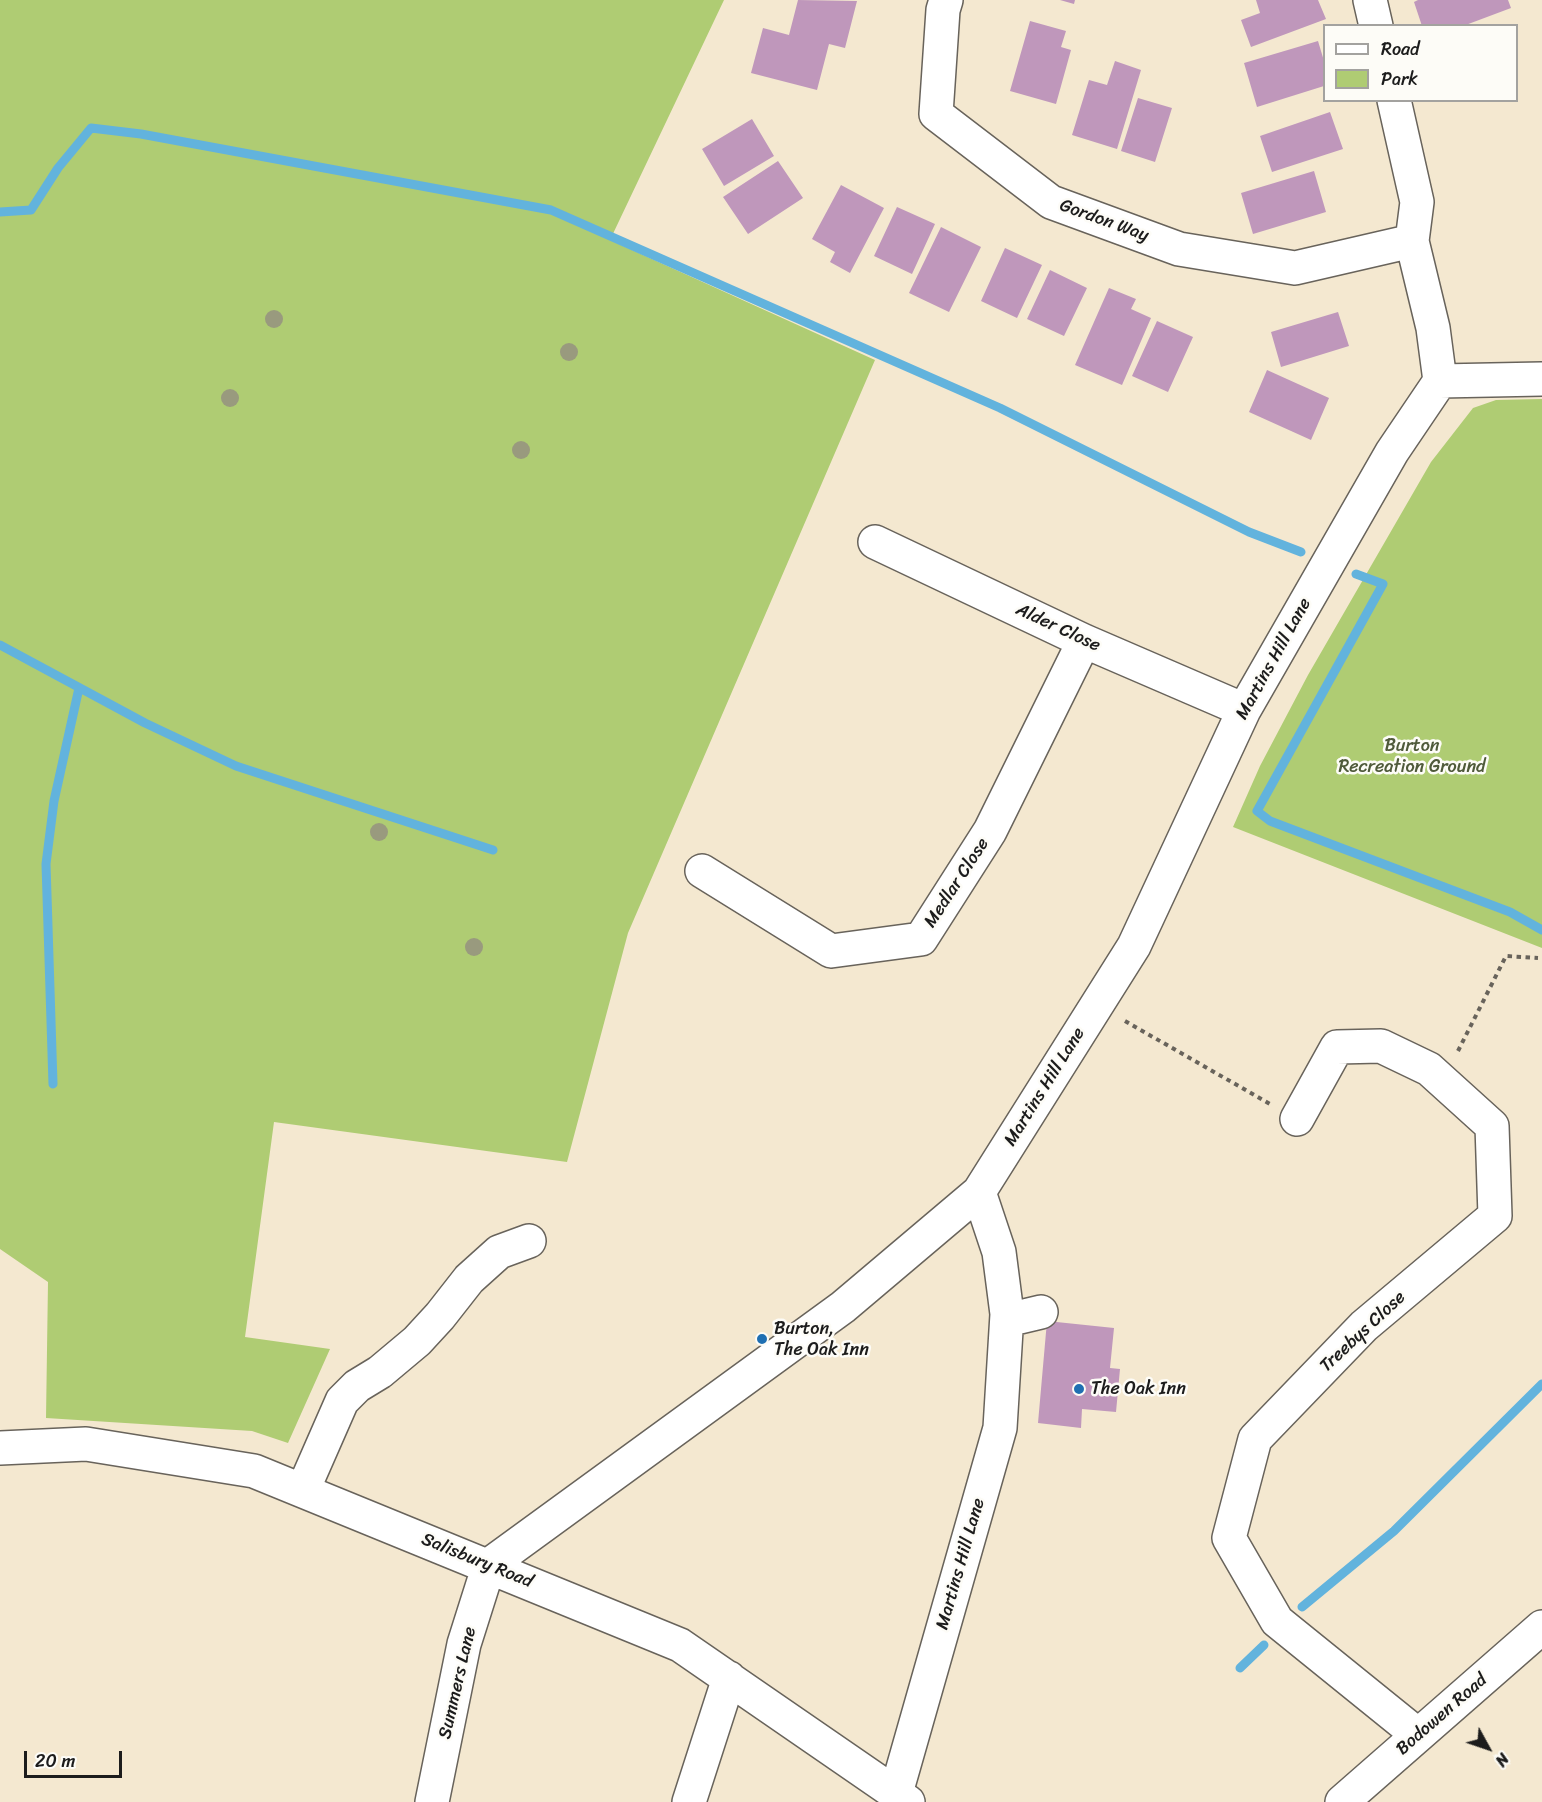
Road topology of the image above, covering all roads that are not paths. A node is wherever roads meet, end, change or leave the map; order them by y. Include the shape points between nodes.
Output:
1 (946, 0) edge
2 (1370, 0) edge
3 (1376, 24) edge
4 (1394, 102) edge
5 (1412, 241) junction
6 (1542, 380) edge
7 (1440, 381) junction
8 (875, 542) dead end
9 (1084, 641) junction
10 (1244, 710) junction
11 (702, 871) dead end
12 (1297, 1119) road end
13 (979, 1192) junction
14 (529, 1241) dead end
15 (1041, 1312) dead end
16 (1007, 1314) junction
17 (0, 1448) edge
18 (303, 1490) junction
19 (489, 1565) junction
20 (1537, 1639) edge
21 (729, 1678) junction
22 (1419, 1735) junction
23 (902, 1798) edge
24 (432, 1802) edge
25 (689, 1802) edge
26 (1342, 1802) edge

1 - 5 street, Gordon Way via 936,114 1051,202 1179,249 1295,268
2 - 3 street
4 - 5 street via 1417,202
5 - 7 street via 1433,328
6 - 7 street
7 - 10 street, Martins Hill Lane via 1392,452
8 - 9 street, Alder Close
9 - 10 street, Alder Close
9 - 11 street, Medlar Close via 990,831 921,939 831,951
10 - 13 street, Martins Hill Lane via 1134,946
12 - 22 street, Treebys Close via 1337,1047 1381,1046 1429,1069 1492,1126 1495,1216 1364,1326 1255,1440 1230,1538 1277,1621
13 - 16 street, Martins Hill Lane via 999,1252
13 - 19 street, Martins Hill Lane via 843,1307
14 - 18 street via 499,1252 469,1279 417,1341 342,1401
15 - 16 street via 1020,1317
16 - 23 street, Martins Hill Lane via 1000,1428
17 - 18 street, Salisbury Road via 86,1444 254,1471
18 - 19 street, Salisbury Road
19 - 21 street, Salisbury Road via 680,1645
19 - 24 street, Summers Lane via 464,1644
20 - 22 street, Bodowen Road
21 - 23 street, Salisbury Road
21 - 25 street
22 - 26 street, Bodowen Road

